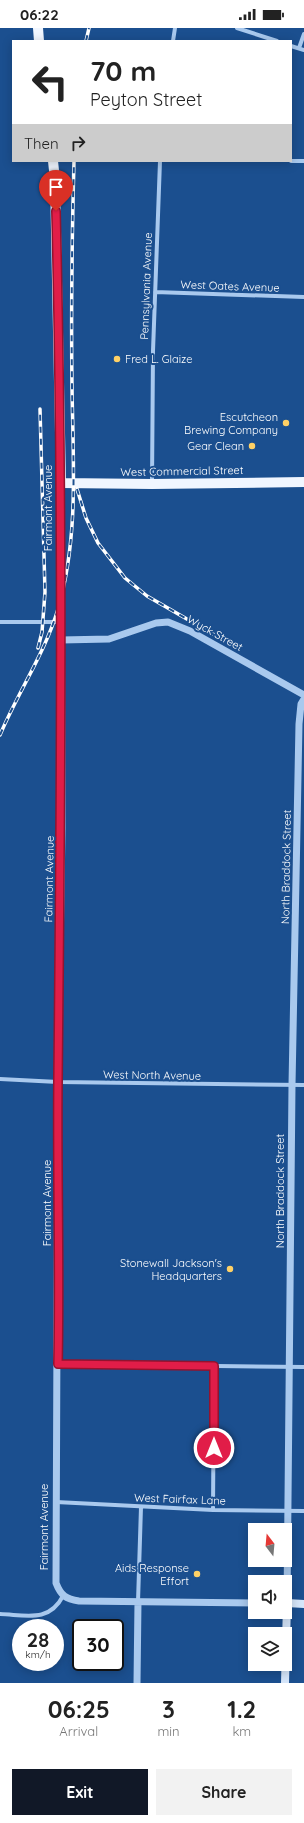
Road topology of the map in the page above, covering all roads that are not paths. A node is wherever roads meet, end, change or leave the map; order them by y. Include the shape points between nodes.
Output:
1 (38, 28) edge
2 (175, 28) edge
3 (237, 28) edge
4 (304, 34) edge
5 (39, 40) edge
6 (173, 40) edge
7 (274, 40) edge
8 (292, 46) edge
9 (299, 48) junction
10 (304, 50) edge
11 (292, 160) edge
12 (304, 161) edge
13 (53, 162) edge
14 (160, 162) edge
15 (155, 292) junction
16 (304, 298) edge
17 (304, 482) edge
18 (61, 483) junction
19 (152, 484) junction
20 (0, 622) edge
21 (61, 622) junction
22 (62, 640) junction
23 (304, 694) edge
24 (304, 699) edge
25 (0, 1079) edge
26 (58, 1082) junction
27 (292, 1085) junction
28 (304, 1085) edge
29 (58, 1364) junction
30 (214, 1366) junction
31 (289, 1367) junction
32 (304, 1367) edge
33 (56, 1502) junction
34 (141, 1507) junction
35 (213, 1510) junction
36 (288, 1511) junction
37 (304, 1511) edge
38 (287, 1575) edge
39 (63, 1596) junction
40 (138, 1602) junction
41 (248, 1603) edge
42 (292, 1603) edge
43 (304, 1604) edge
44 (0, 1614) edge
45 (286, 1619) edge
46 (137, 1683) edge
47 (285, 1683) edge

1 - 5 main road
2 - 6 street
3 - 7 street
4 - 9 street
8 - 9 street
9 - 10 street
11 - 12 street
13 - 18 main road, Fairmont Avenue
14 - 15 street, Pennsylvania Avenue
15 - 16 street, West Oates Avenue
15 - 19 street, Pennsylvania Avenue
17 - 19 main road, West Commercial Street
18 - 19 main road, West Commercial Street
18 - 21 street, Fairmont Avenue
20 - 21 street
21 - 22 street, Fairmont Avenue
22 - 23 street, Wyck Street via 103,640 120,637 156,623 175,624
22 - 26 street, Fairmont Avenue
24 - 27 street, North Braddock Street via 299,724
25 - 26 street, West North Avenue
26 - 27 street, West North Avenue
26 - 29 street, Fairmont Avenue
27 - 28 street, West North Avenue
27 - 31 street, North Braddock Street
29 - 30 street
29 - 33 street, Fairmont Avenue
30 - 31 street
30 - 35 street
31 - 32 street
31 - 36 street, North Braddock Street
33 - 34 street, West Fairfax Lane
33 - 39 street, Fairmont Avenue via 55,1575 59,1592
34 - 35 street, West Fairfax Lane
34 - 40 street
35 - 36 street, West Fairfax Lane
36 - 37 street, West Fairfax Lane
36 - 38 street, North Braddock Street
39 - 40 street via 79,1601
39 - 44 street via 56,1607 45,1614
40 - 41 street
40 - 46 street
42 - 43 main road
45 - 47 main road, North Braddock Street

